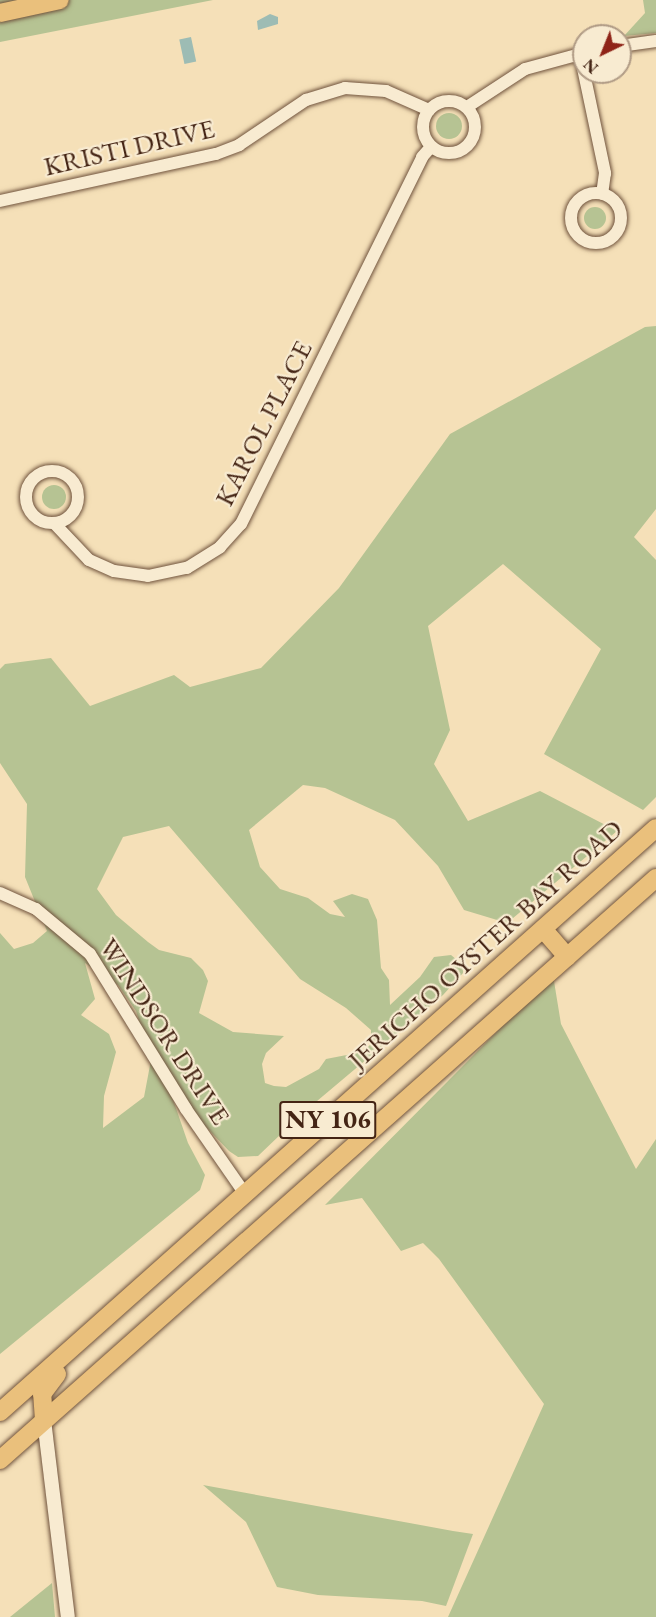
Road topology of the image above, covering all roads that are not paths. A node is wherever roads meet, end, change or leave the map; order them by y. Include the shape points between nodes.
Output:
1 (60, 0) edge
2 (0, 12) edge
3 (656, 41) edge
4 (632, 44) edge
5 (572, 57) edge
6 (588, 84) edge
7 (467, 107) junction
8 (429, 110) junction
9 (431, 147) junction
10 (602, 194) junction
11 (0, 201) edge
12 (54, 523) junction
13 (656, 828) edge
14 (656, 878) edge
15 (0, 893) edge
16 (543, 929) junction
17 (567, 957) junction
18 (245, 1194) junction
19 (129, 1299) junction
20 (0, 1412) edge
21 (44, 1420) junction
22 (0, 1460) edge
23 (68, 1617) edge

1 - 2 main road
3 - 4 street
5 - 7 street via 525,69
6 - 10 street via 604,173
7 - 8 street via 451,100
7 - 9 street via 475,131 467,147 445,153
8 - 9 street via 422,125
8 - 11 street, KRISTI DRIVE via 386,91 345,88 306,100 239,145 216,154
9 - 12 street, KAROL PLACE via 422,157 241,524 220,547 187,568 148,576 114,571 89,560
10 - 10 street via 586,195 571,214 573,229 591,243 608,241 619,228 620,211
12 - 12 street, KAROL PLACE via 74,511 78,496 72,481 50,471 35,478 27,500 33,514
13 - 16 main road, JERICHO OYSTER BAY ROAD / NY 106
14 - 17 main road, NY 106
15 - 18 street, WINDSOR DRIVE via 36,909 90,954 186,1109
16 - 17 main road
16 - 18 main road, JERICHO OYSTER BAY ROAD / NY 106
17 - 21 main road, NY 106
18 - 19 main road, JERICHO OYSTER BAY ROAD / NY 106
19 - 20 main road, JERICHO OYSTER BAY ROAD / NY 106
19 - 21 main road via 117,1320 46,1385 41,1404
21 - 22 main road, NY 106
21 - 23 street

